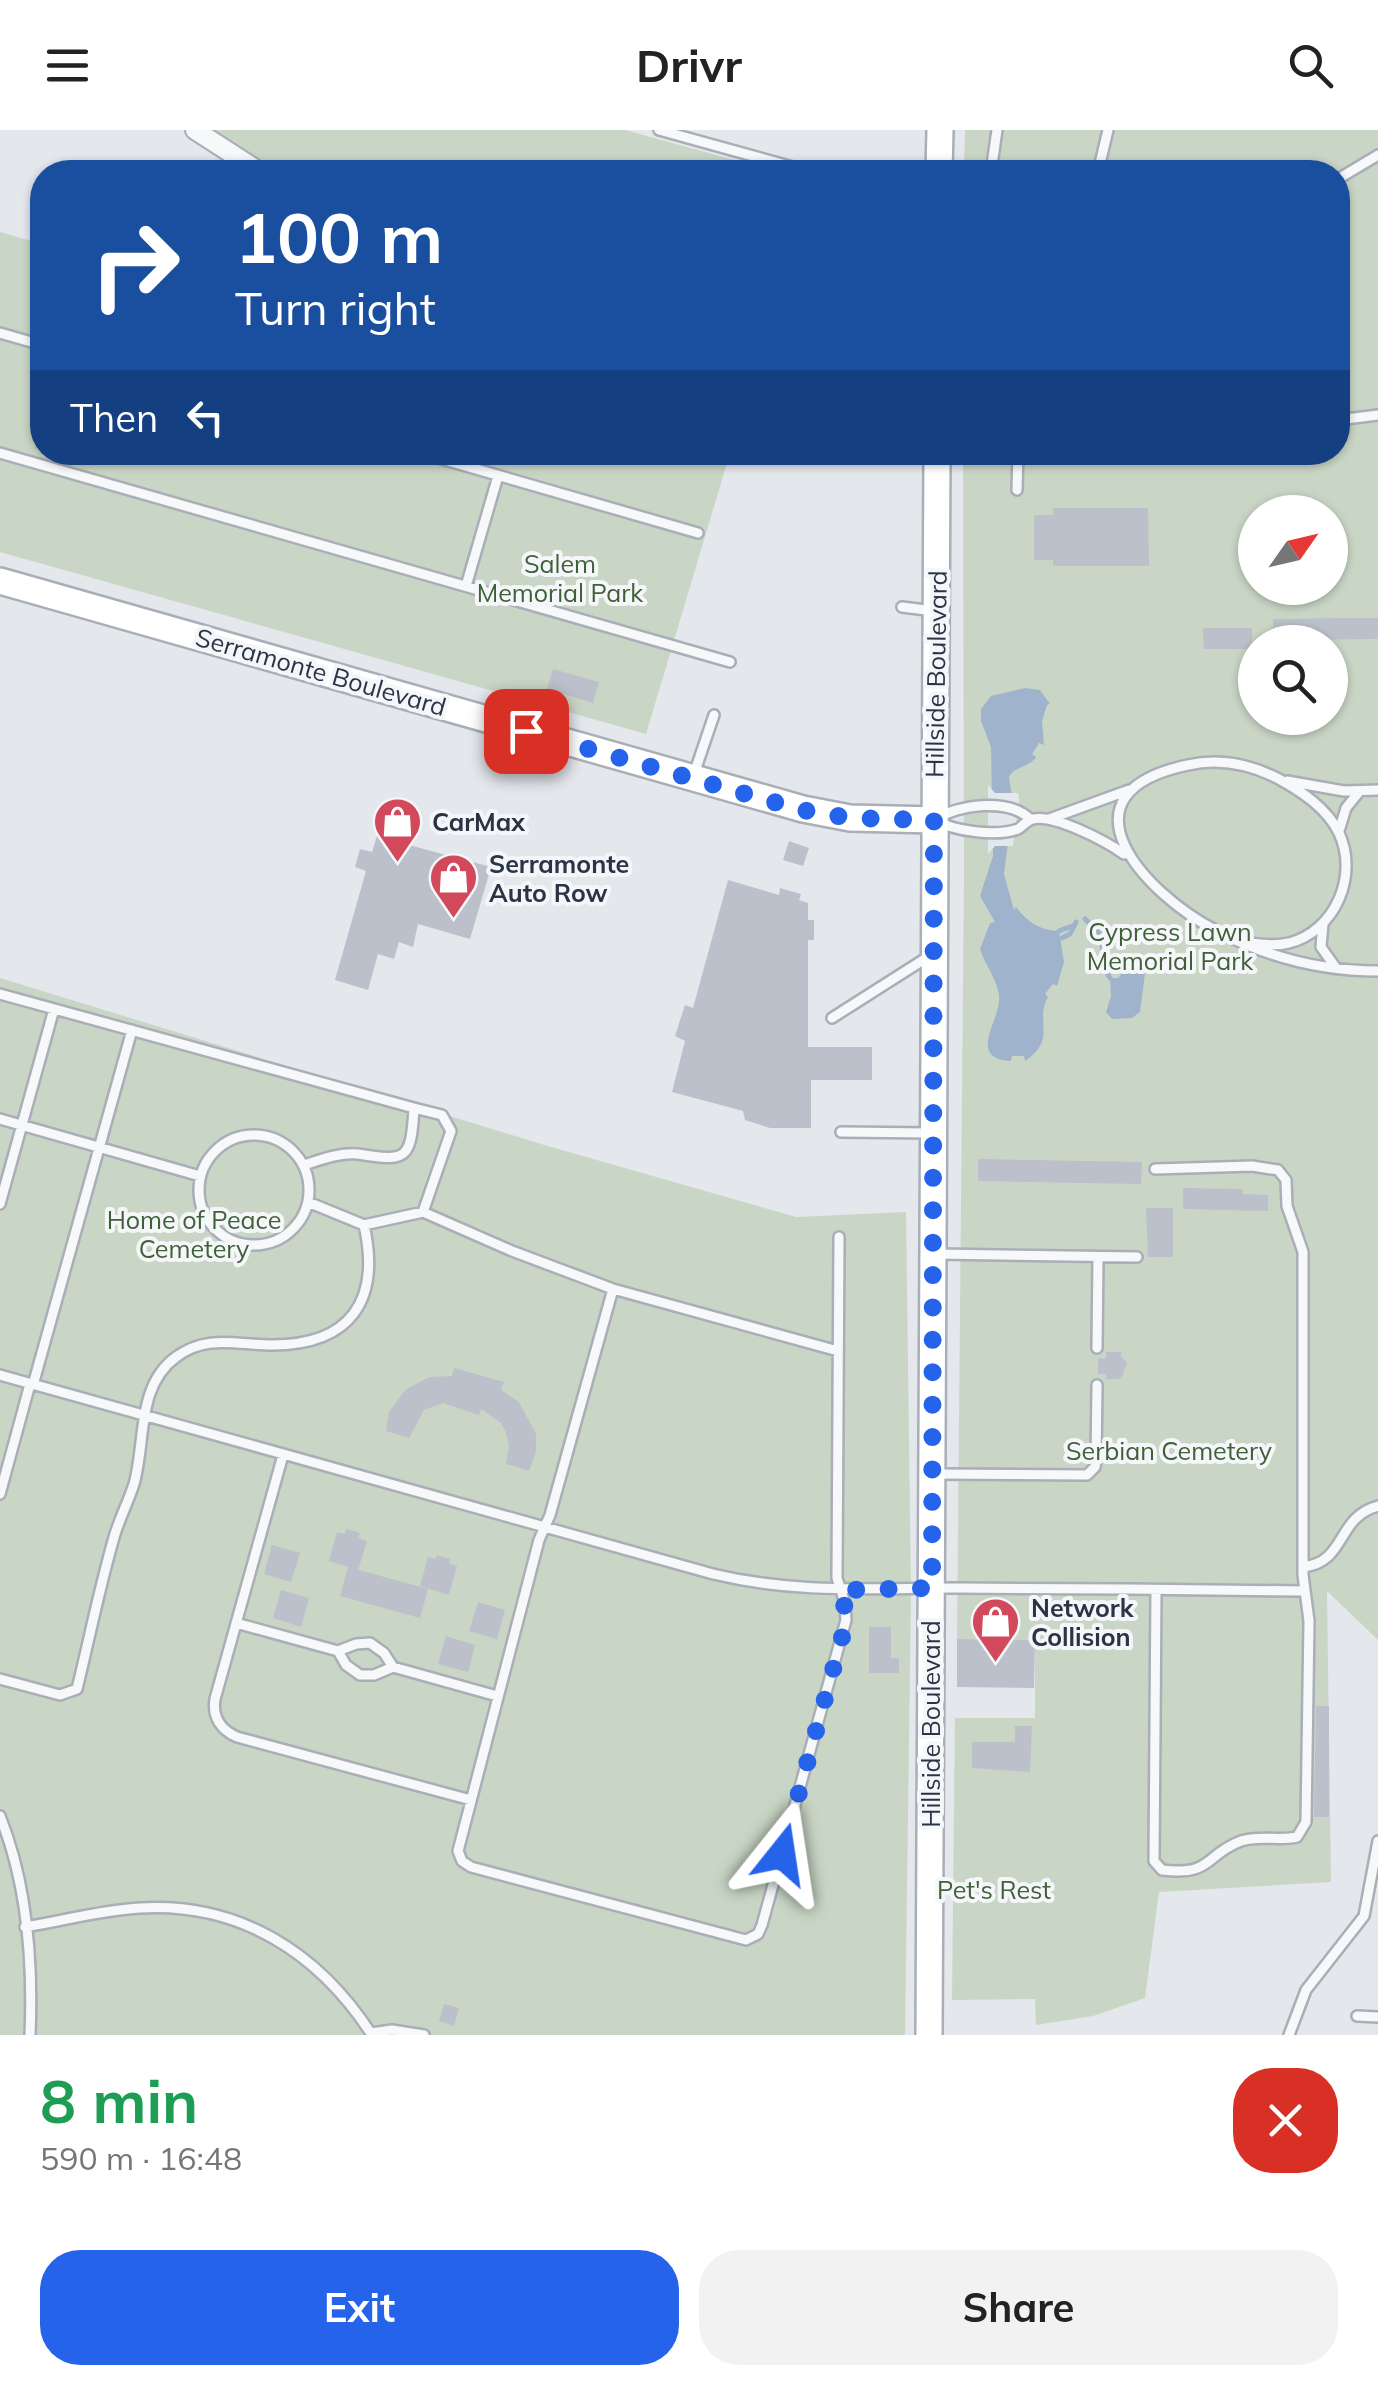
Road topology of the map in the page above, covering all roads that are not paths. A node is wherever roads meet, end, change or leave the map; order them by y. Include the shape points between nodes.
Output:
1 (195, 130) edge
2 (659, 130) edge
3 (940, 130) edge
4 (998, 130) edge
5 (1108, 130) edge
6 (1378, 155) edge
7 (241, 160) edge
8 (768, 160) edge
9 (939, 160) edge
10 (994, 160) edge
11 (1101, 160) edge
12 (1350, 172) edge
13 (0, 333) edge
14 (30, 342) edge
15 (1378, 415) edge
16 (1350, 418) edge
17 (0, 452) edge
18 (30, 461) edge
19 (45, 465) edge
20 (460, 465) edge
21 (937, 465) edge
22 (1018, 465) edge
23 (498, 476) junction
24 (1017, 490) dead end
25 (698, 533) dead end
26 (0, 581) edge
27 (466, 586) junction
28 (902, 607) dead end
29 (937, 611) junction
30 (730, 662) dead end
31 (714, 715) dead end
32 (1266, 773) junction
33 (692, 778) junction
34 (1136, 786) junction
35 (1378, 790) edge
36 (1360, 792) junction
37 (934, 820) junction
38 (1030, 820) junction
39 (1047, 820) junction
40 (1339, 833) junction
41 (1130, 858) junction
42 (1324, 922) junction
43 (1236, 940) junction
44 (934, 954) junction
45 (1339, 969) junction
46 (1378, 971) edge
47 (0, 994) edge
48 (54, 1009) junction
49 (832, 1018) dead end
50 (132, 1030) junction
51 (414, 1108) junction
52 (0, 1119) edge
53 (22, 1125) junction
54 (842, 1132) dead end
55 (933, 1134) junction
56 (99, 1148) junction
57 (304, 1165) junction
58 (1155, 1169) dead end
59 (200, 1176) junction
60 (308, 1202) junction
61 (0, 1204) edge
62 (423, 1212) junction
63 (364, 1226) junction
64 (839, 1237) dead end
65 (934, 1254) junction
66 (1098, 1257) junction
67 (1137, 1257) dead end
68 (613, 1289) junction
69 (1097, 1348) dead end
70 (838, 1351) junction
71 (0, 1376) edge
72 (32, 1384) junction
73 (1097, 1385) dead end
74 (144, 1416) junction
75 (283, 1454) junction
76 (933, 1474) junction
77 (0, 1494) edge
78 (1378, 1506) edge
79 (545, 1527) junction
80 (1303, 1568) junction
81 (932, 1588) junction
82 (840, 1590) junction
83 (1156, 1590) junction
84 (1305, 1591) junction
85 (236, 1623) junction
86 (338, 1651) junction
87 (392, 1667) junction
88 (0, 1679) edge
89 (498, 1696) junction
90 (471, 1800) junction
91 (0, 1816) edge
92 (1378, 1841) edge
93 (762, 1925) junction
94 (25, 1927) junction
95 (776, 1929) dead end
96 (1357, 2016) dead end
97 (1378, 2016) edge
98 (372, 2034) edge
99 (30, 2035) edge
100 (424, 2035) edge
101 (929, 2035) edge
102 (1289, 2035) edge

1 - 7 street
2 - 8 lane
3 - 9 main road
4 - 10 lane
5 - 11 lane
6 - 12 lane
13 - 14 lane
15 - 16 lane
17 - 18 lane
19 - 27 lane
20 - 23 lane
21 - 29 main road, Hillside Boulevard
22 - 24 lane
23 - 25 lane
23 - 27 lane
26 - 33 main road, Serramonte Boulevard
27 - 30 lane
28 - 29 lane
29 - 37 main road, Hillside Boulevard
31 - 33 lane
32 - 34 lane via 1198,763
32 - 36 lane
32 - 40 lane via 1318,805
33 - 37 main road, Serramonte Boulevard via 831,816
34 - 39 lane
34 - 41 lane via 1117,820
35 - 36 lane
36 - 40 lane via 1346,808
37 - 38 lane via 952,830 980,831 1018,829
37 - 38 lane via 953,809 980,808 1019,810
37 - 44 main road, Hillside Boulevard
38 - 39 lane
39 - 41 lane
40 - 42 lane via 1344,886
41 - 43 lane via 1177,905
42 - 43 lane via 1293,942
42 - 45 lane via 1321,947
43 - 45 lane
44 - 49 lane
44 - 55 main road, Hillside Boulevard
45 - 46 lane
47 - 48 lane
48 - 50 lane
48 - 53 lane
50 - 51 lane
50 - 56 lane
51 - 57 lane via 412,1138 400,1156 342,1154
51 - 62 lane via 442,1115 451,1131
52 - 53 lane
53 - 56 lane
53 - 61 lane
54 - 55 lane
55 - 65 main road, Hillside Boulevard
56 - 59 lane
56 - 72 lane
57 - 59 lane via 277,1139 252,1134 218,1147
57 - 60 lane
58 - 80 lane via 1264,1166 1286,1180 1305,1266
59 - 60 lane via 208,1222 239,1243 278,1240 298,1224
60 - 63 lane
62 - 63 lane
62 - 68 lane
63 - 74 lane via 369,1280 363,1303 346,1321 298,1342 217,1341 189,1349 160,1374
64 - 70 lane
65 - 66 lane
65 - 76 main road, Hillside Boulevard
66 - 67 lane
66 - 69 lane
68 - 70 lane
68 - 79 lane
70 - 82 lane
71 - 72 lane
72 - 74 lane
72 - 77 lane
73 - 76 lane via 1096,1461 1087,1475
74 - 75 lane
74 - 88 lane via 136,1477 113,1539 77,1689 60,1695
75 - 79 lane
75 - 85 lane
76 - 81 main road, Hillside Boulevard
78 - 80 lane via 1352,1521 1328,1558
79 - 82 lane via 745,1581
79 - 89 lane
80 - 84 lane
81 - 82 lane
81 - 83 lane
81 - 101 main road, Hillside Boulevard
82 - 93 lane via 844,1630
83 - 84 lane
83 - 84 lane via 1153,1856 1162,1870 1193,1872 1240,1842 1292,1838 1304,1828
85 - 86 lane
85 - 90 lane via 214,1706 228,1732
86 - 87 lane via 370,1644
86 - 87 lane via 360,1675
87 - 89 lane
89 - 90 lane
90 - 93 lane via 458,1851 472,1867 737,1940 754,1936
91 - 94 lane
92 - 102 lane via 1364,1916 1306,1990
93 - 95 lane
94 - 98 lane via 143,1908 229,1920 310,1961
94 - 99 lane
96 - 97 lane
98 - 100 lane

